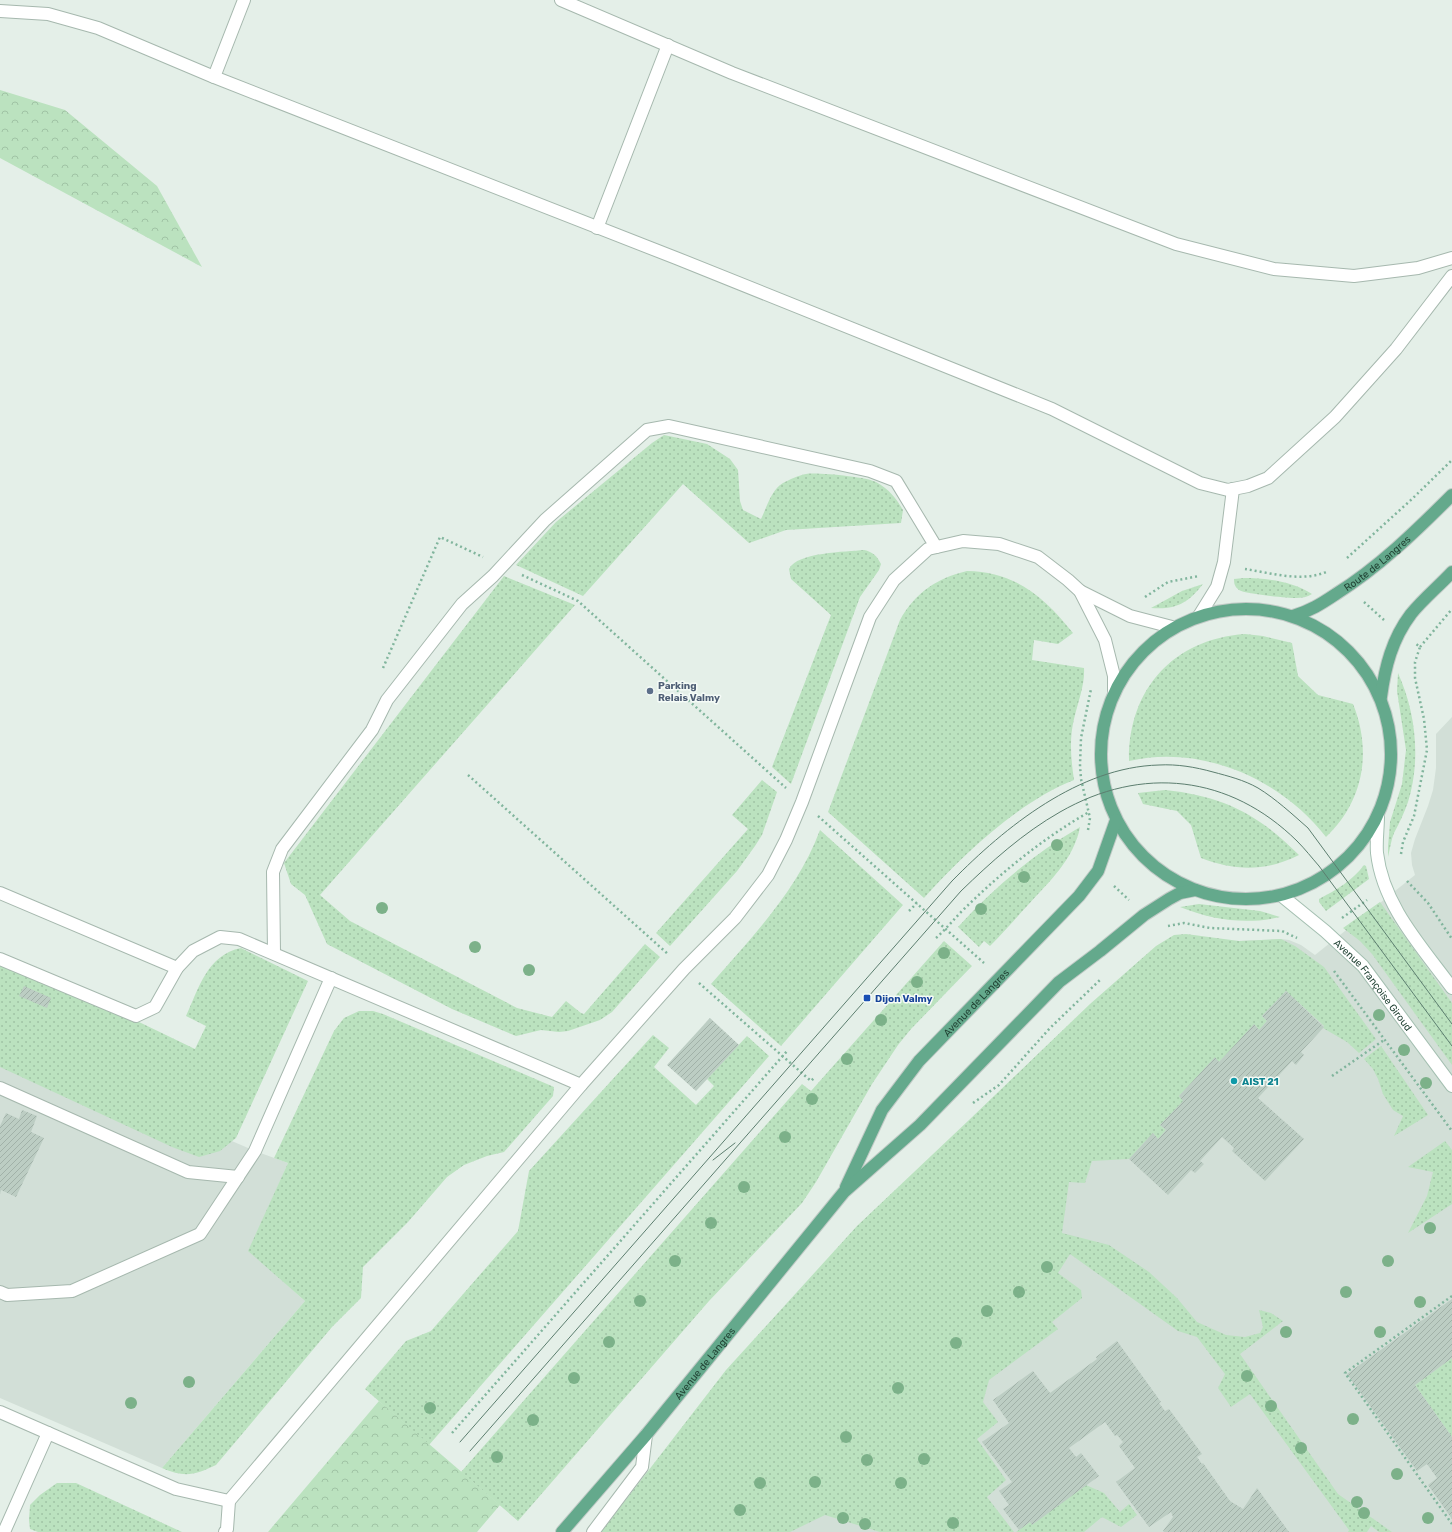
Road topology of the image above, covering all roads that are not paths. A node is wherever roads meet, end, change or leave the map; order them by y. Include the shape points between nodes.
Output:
1 (244, 0) edge
2 (561, 0) edge
3 (0, 11) edge
4 (668, 46) junction
5 (214, 77) junction
6 (597, 228) junction
7 (1452, 258) edge
8 (1452, 276) edge
9 (1233, 489) junction
10 (1452, 495) edge
11 (936, 547) junction
12 (1452, 572) edge
13 (1080, 592) junction
14 (1199, 616) junction
15 (1293, 616) junction
16 (1172, 627) junction
17 (1114, 691) junction
18 (1380, 697) junction
19 (1378, 816) junction
20 (1116, 820) junction
21 (1195, 890) junction
22 (0, 893) edge
23 (1282, 896) junction
24 (274, 953) junction
25 (0, 959) edge
26 (177, 968) junction
27 (331, 978) junction
28 (1452, 988) edge
29 (581, 1085) junction
30 (1452, 1086) edge
31 (0, 1088) edge
32 (238, 1177) junction
33 (844, 1192) junction
34 (0, 1292) edge
35 (0, 1412) edge
36 (48, 1433) junction
37 (646, 1435) junction
38 (229, 1501) junction
39 (4, 1532) edge
40 (225, 1532) edge
41 (562, 1532) edge
42 (593, 1532) edge

1 - 5 street
2 - 4 street
3 - 5 street via 48,14 98,28
4 - 6 street
4 - 7 street via 1176,244 1274,268 1354,276 1418,268
5 - 6 street
6 - 9 street via 1052,409 1200,482 1228,490
8 - 9 street via 1396,349 1335,417 1268,478
9 - 14 street via 1222,571 1217,587
10 - 15 main road, Route de Langres via 1386,558 1307,612
11 - 13 street via 963,541 999,544 1038,557
11 - 24 street via 896,482 870,471 669,426 647,430 545,520 503,566 462,604 387,700 372,730 282,849 273,872
11 - 29 street via 928,549 894,580 870,617 802,802 768,875 735,918 684,969
12 - 18 main road via 1412,614 1400,632 1390,652
13 - 16 street via 1130,616
13 - 17 street via 1105,640 1114,676
14 - 15 main road via 1213,611 1257,608
14 - 16 main road
15 - 18 main road via 1338,640 1365,668
16 - 17 main road via 1138,655
17 - 20 main road via 1104,716 1100,752 1103,787
18 - 19 main road via 1392,740 1390,779
19 - 23 main road via 1361,844 1337,868 1326,876
19 - 28 street via 1377,852 1386,887 1398,914
20 - 21 main road via 1144,858 1183,885
20 - 33 main road, Avenue de Langres via 1098,872 1079,896 919,1061 882,1110
21 - 23 main road via 1215,896 1248,900
21 - 33 main road, Avenue de Langres via 1180,893 1144,915 1059,982 920,1125
22 - 26 street
23 - 30 street, Avenue Françoise Giroud via 1363,966
24 - 26 street via 240,939 220,937 193,951
24 - 27 street
25 - 26 street via 136,1016 155,1008
27 - 29 street
27 - 32 street via 255,1151
29 - 38 street
31 - 32 street via 188,1172
32 - 34 street via 200,1234 72,1291 7,1296
33 - 37 main road, Avenue de Langres
35 - 36 street
36 - 38 street via 176,1490
36 - 39 street
37 - 41 main road, Avenue de Langres
37 - 42 street via 642,1467
38 - 40 street

